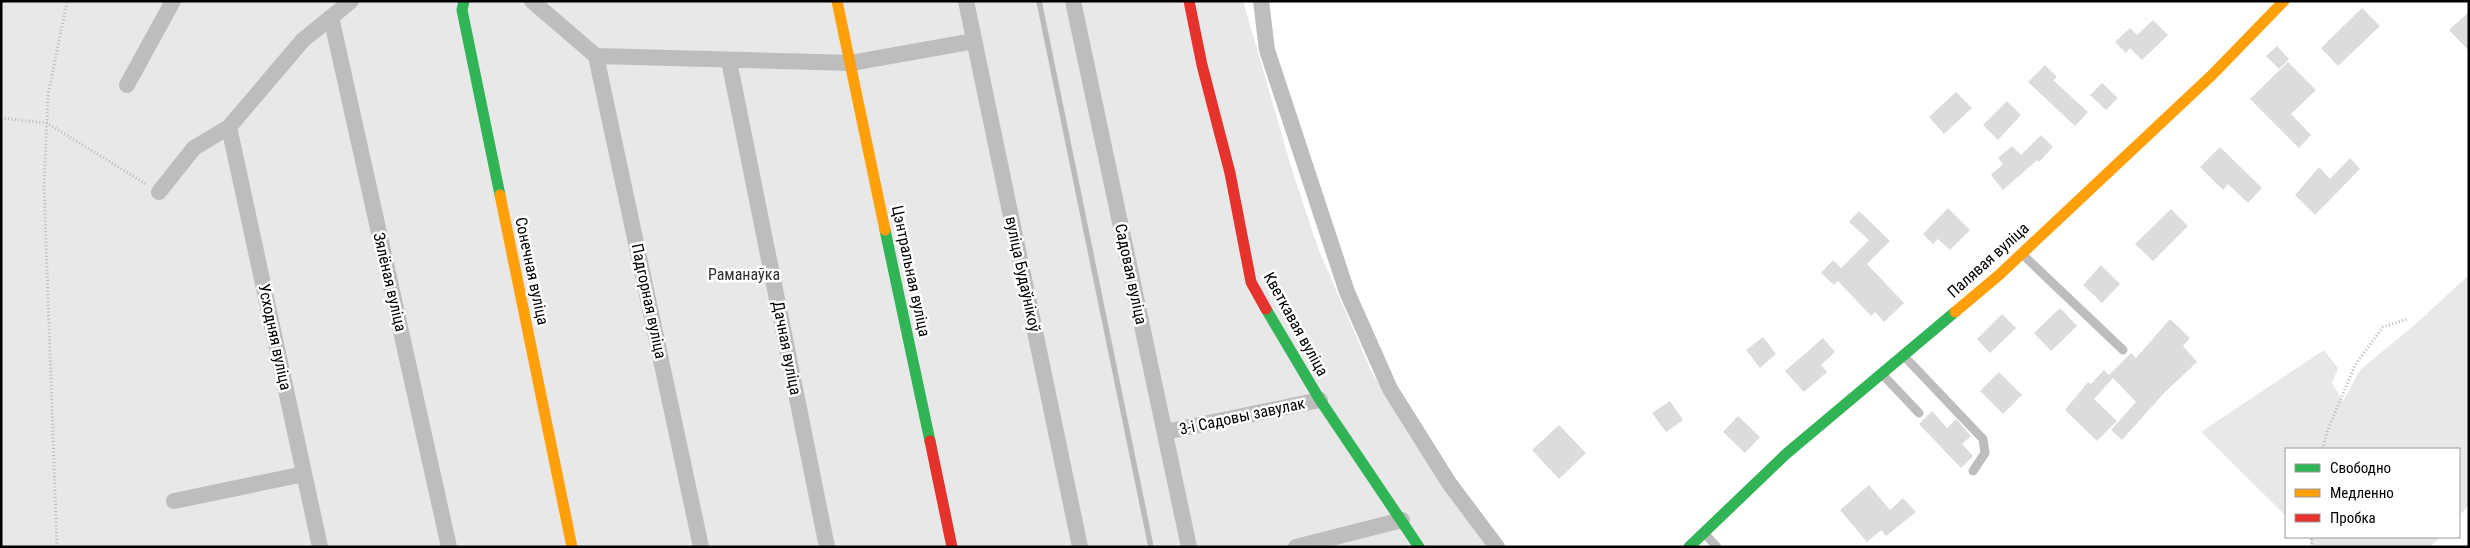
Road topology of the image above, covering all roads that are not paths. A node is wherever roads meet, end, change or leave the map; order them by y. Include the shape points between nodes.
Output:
1 (173, 1) edge
2 (351, 1) edge
3 (464, 1) edge
4 (532, 1) edge
5 (837, 1) edge
6 (966, 1) edge
7 (1073, 1) edge
8 (1189, 1) edge
9 (1261, 1) edge
10 (2284, 1) edge
11 (331, 17) junction
12 (974, 41) junction
13 (596, 56) junction
14 (729, 61) junction
15 (851, 63) junction
16 (127, 85) dead end
17 (229, 127) junction
18 (159, 192) road end
19 (2022, 253) junction
20 (2123, 350) dead end
21 (1903, 354) junction
22 (1881, 373) junction
23 (1320, 400) junction
24 (1919, 413) dead end
25 (1165, 432) junction
26 (1973, 471) dead end
27 (304, 474) junction
28 (174, 501) dead end
29 (1402, 520) junction
30 (1704, 533) junction
31 (320, 547) edge
32 (450, 547) edge
33 (572, 547) edge
34 (701, 547) edge
35 (827, 547) edge
36 (952, 547) edge
37 (1080, 547) edge
38 (1189, 547) edge
39 (1296, 547) edge
40 (1419, 547) edge
41 (1497, 547) edge
42 (1690, 547) edge
43 (1717, 547) edge

1 - 16 street
2 - 11 street
3 - 33 street, Сонечная вуліца via 462,10
4 - 13 street
5 - 15 street, Цэнтральная вуліца
6 - 12 street, вуліца Будаўнікоў
7 - 25 street, Садовая вуліца
8 - 23 street, Кветкавая вуліца via 1252,282
9 - 41 street via 1267,50 1347,292 1390,389 1449,483
10 - 19 street, Палявая вуліца via 2212,75
11 - 17 street via 303,40
11 - 32 street, Зялёная вуліца
12 - 15 street
12 - 37 street, вуліца Будаўнікоў
13 - 14 street
13 - 34 street, Падгорная вуліца
14 - 15 street
14 - 35 street, Дачная вуліца
15 - 36 street, Цэнтральная вуліца
17 - 18 street via 194,148
17 - 27 street, Усходняя вуліца
19 - 20 lane
19 - 21 street, Палявая вуліца
21 - 22 street, Палявая вуліца
21 - 26 lane via 1983,439 1985,453
22 - 24 lane
22 - 30 street, Палявая вуліца via 1786,454
23 - 25 street, 3-і Садовы завулак
23 - 29 street, Кветкавая вуліца
25 - 38 street, Садовая вуліца
27 - 28 street
27 - 31 street, Усходняя вуліца
29 - 39 street
29 - 40 street, Кветкавая вуліца
30 - 42 street, Палявая вуліца
30 - 43 lane

